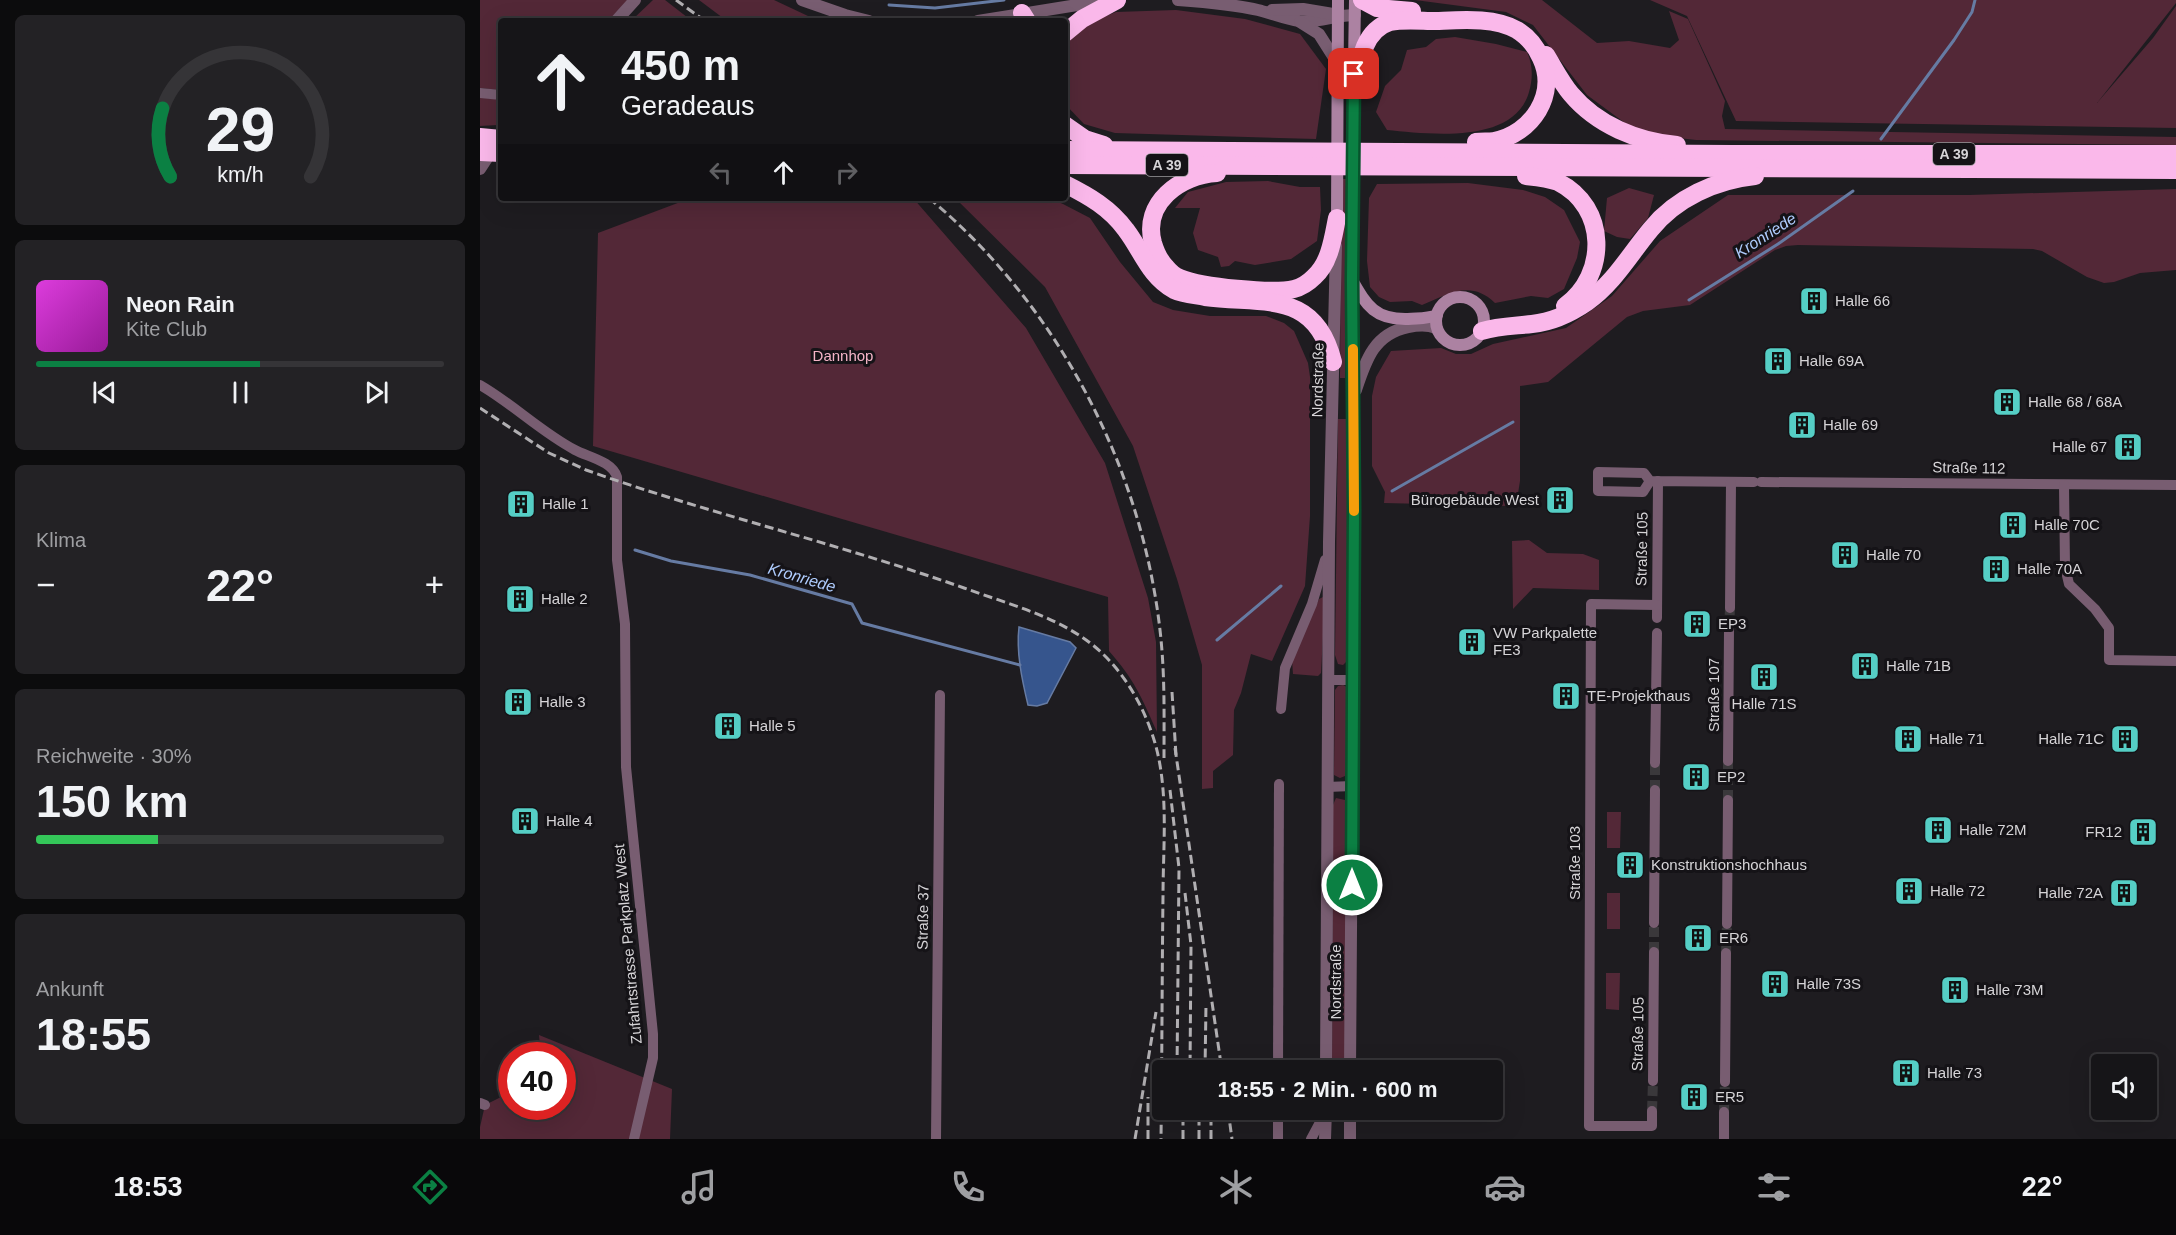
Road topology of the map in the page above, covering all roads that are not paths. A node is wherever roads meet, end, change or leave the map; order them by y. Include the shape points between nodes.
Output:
1 (635, 0) edge
2 (802, 0) edge
3 (1108, 0) edge
4 (1117, 0) edge
5 (1178, 0) edge
6 (1315, 0) edge
7 (1338, 0) edge
8 (1355, 0) edge
9 (1358, 8) edge
10 (1301, 15) junction
11 (1338, 15) junction
12 (619, 18) edge
13 (857, 18) edge
14 (1023, 18) edge
15 (1068, 31) edge
16 (1338, 64) junction
17 (1354, 92) junction
18 (480, 93) edge
19 (498, 95) edge
20 (1068, 127) edge
21 (480, 137) edge
22 (498, 139) edge
23 (498, 143) edge
24 (1068, 150) edge
25 (1132, 150) junction
26 (480, 152) edge
27 (498, 153) edge
28 (1732, 154) junction
29 (2176, 154) edge
30 (1316, 158) junction
31 (1379, 159) junction
32 (1068, 165) edge
33 (1269, 166) junction
34 (1474, 167) junction
35 (1860, 168) junction
36 (480, 169) edge
37 (2176, 170) edge
38 (1068, 185) edge
39 (1337, 218) junction
40 (1352, 280) junction
41 (1437, 315) junction
42 (1482, 323) junction
43 (1436, 328) junction
44 (1333, 362) junction
45 (480, 385) edge
46 (1353, 399) junction
47 (1654, 481) junction
48 (1731, 482) junction
49 (2064, 485) junction
50 (2176, 485) edge
51 (1329, 542) junction
52 (1657, 605) junction
53 (1730, 608) tunnel mouth
54 (1657, 618) dead end
55 (1730, 630) tunnel mouth
56 (1657, 633) dead end
57 (2176, 661) edge
58 (1328, 680) junction
59 (1353, 680) junction
60 (940, 695) dead end
61 (1281, 709) dead end
62 (1728, 761) tunnel mouth
63 (1655, 763) tunnel mouth
64 (1279, 784) dead end
65 (1352, 786) junction
66 (1327, 787) junction
67 (1655, 790) tunnel mouth
68 (1728, 800) tunnel mouth
69 (1654, 923) tunnel mouth
70 (1727, 924) tunnel mouth
71 (1654, 952) tunnel mouth
72 (1726, 953) tunnel mouth
73 (1278, 1060) edge
74 (1326, 1060) edge
75 (1350, 1060) edge
76 (1653, 1081) tunnel mouth
77 (1725, 1082) tunnel mouth
78 (1724, 1117) tunnel mouth
79 (1278, 1120) edge
80 (1321, 1120) edge
81 (1326, 1120) edge
82 (1350, 1120) edge
83 (1652, 1120) dead end
84 (634, 1139) edge
85 (936, 1139) edge
86 (1278, 1139) edge
87 (1311, 1139) edge
88 (1325, 1139) edge
89 (1350, 1139) edge
90 (1724, 1139) edge

1 - 12 street
2 - 13 street
3 - 14 street
4 - 15 highway
5 - 10 street
6 - 10 street
7 - 11 main road
8 - 9 main road
9 - 11 street
9 - 17 main road
9 - 28 highway via 1500,16 1534,38 1571,94 1612,127 1666,144 1718,148
10 - 11 street
10 - 16 street
11 - 16 main road
16 - 39 main road
17 - 31 highway via 1365,45 1391,22 1500,23 1530,41 1543,63 1543,102 1525,126 1510,136 1494,141 1396,145
17 - 40 main road
18 - 19 street
20 - 25 highway via 1085,139
21 - 22 highway
23 - 36 street
24 - 25 highway, A 39
25 - 30 highway, A 39
26 - 27 highway
28 - 29 highway, A 39
28 - 31 highway, A 39
30 - 31 highway, A 39
30 - 33 highway, A 39
31 - 34 highway, A 39
32 - 33 highway, A 39
33 - 39 highway via 1210,173 1179,183 1167,192 1153,216 1150,233 1158,258 1166,268 1178,278 1208,285 1295,289 1317,275 1326,261
34 - 35 highway, A 39
34 - 42 highway via 1494,175 1558,182 1579,198 1596,233 1597,254 1586,286 1576,298 1563,308 1538,317
35 - 37 highway, A 39
35 - 42 highway via 1812,175 1737,177 1701,190 1668,211 1604,289 1586,303 1535,324 1492,327
38 - 44 highway via 1092,197 1111,213 1127,230 1153,272 1176,291 1274,302 1292,308 1314,321 1323,332
39 - 44 street, Nordstraße
40 - 41 main road via 1366,303 1386,318
40 - 46 street, Nordstraße
41 - 42 main road via 1446,302 1461,297 1476,304
41 - 43 main road
42 - 43 main road via 1471,343 1460,345 1444,340
43 - 46 street via 1404,328 1382,338 1366,362
44 - 51 street, Nordstraße
45 - 84 street, Zufahrtstrasse Parkplatz West via 553,437 610,466 616,473 617,560 625,624 626,766 653,1034 653,1058
46 - 59 street, Nordstraße
47 - 47 street via 1644,473 1598,472 1598,491 1643,492
47 - 48 street, Straße 112
47 - 52 street, Straße 105
48 - 49 street, Straße 112
48 - 53 street
49 - 50 street, Straße 112
49 - 57 street via 2068,584 2109,628 2109,660
51 - 58 street, Nordstraße
51 - 61 street, Nordstraße via 1312,604 1285,668
52 - 54 street, Straße 105
52 - 83 street, Straße 103 via 1591,603 1589,1126
55 - 62 street, Straße 107
56 - 63 street
58 - 59 street
58 - 66 street, Nordstraße
59 - 65 street, Nordstraße
60 - 85 street, Straße 37
64 - 73 street
65 - 66 street
65 - 75 street, Nordstraße
66 - 74 street, Nordstraße
67 - 69 street
68 - 70 street
71 - 76 street, Straße 105
72 - 77 street
78 - 90 street
79 - 86 street
80 - 87 street
81 - 88 street
82 - 89 street

